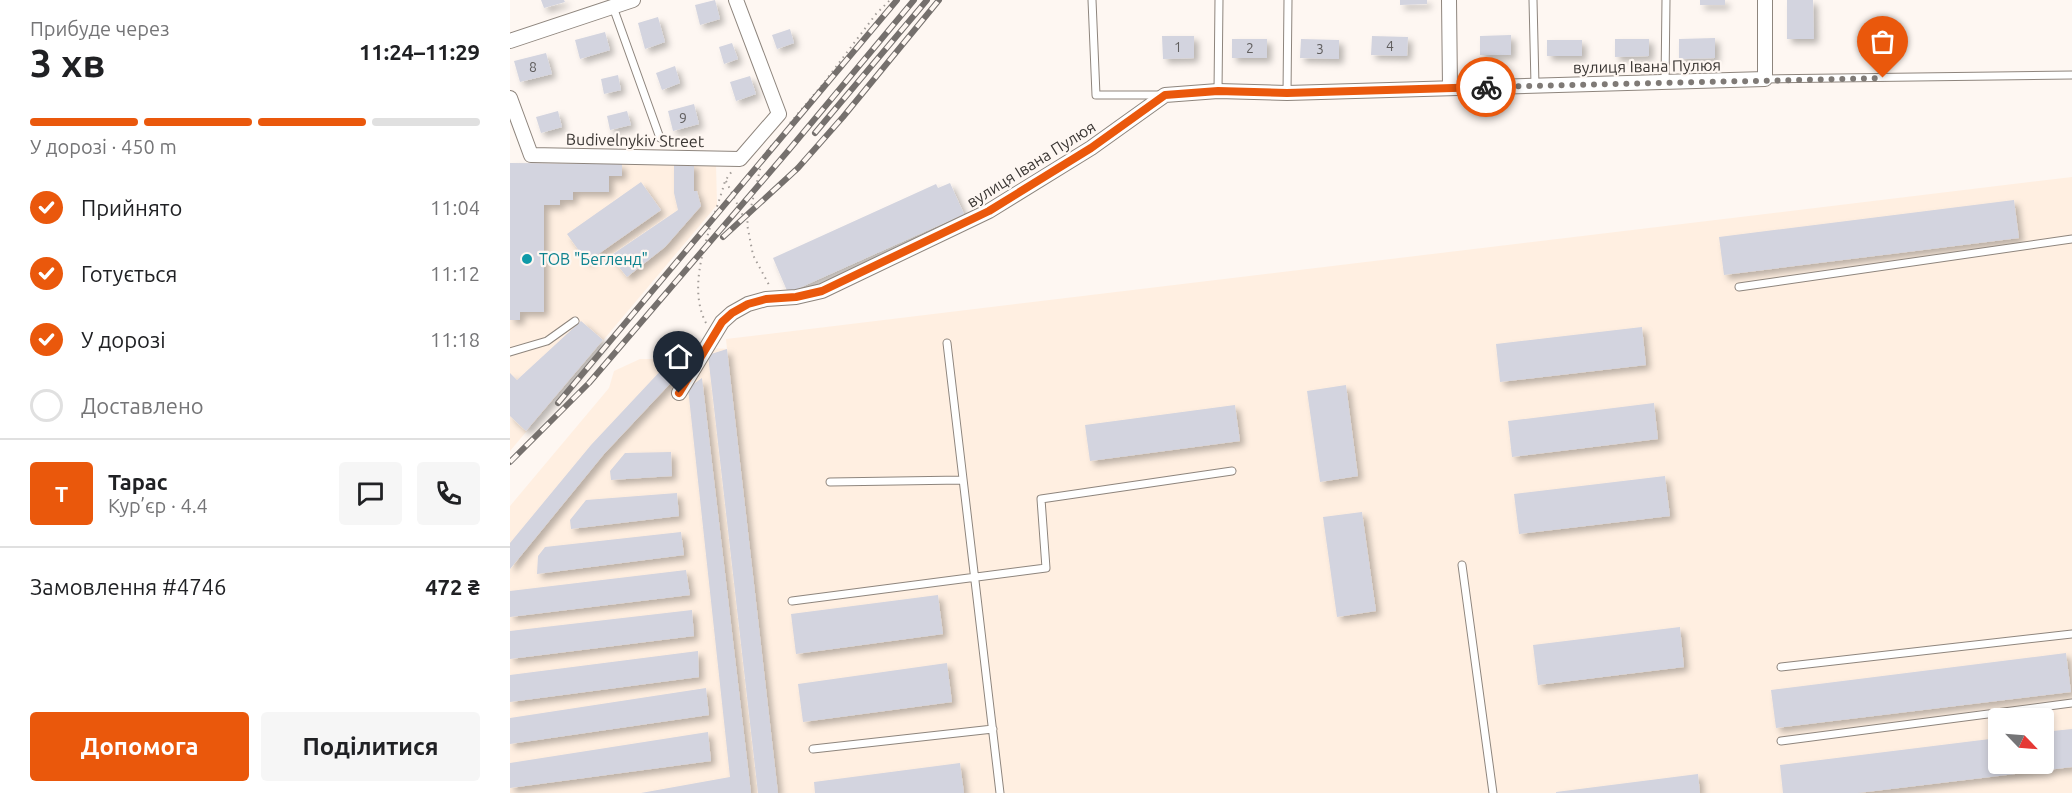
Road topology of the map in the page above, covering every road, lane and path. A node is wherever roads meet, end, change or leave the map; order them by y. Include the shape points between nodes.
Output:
1 (633, 0) edge
2 (736, 0) edge
3 (890, 0) edge
4 (1092, 0) edge
5 (1219, 0) edge
6 (1288, 0) edge
7 (1449, 0) edge
8 (1533, 0) edge
9 (1666, 0) edge
10 (1765, 0) edge
11 (613, 7) junction
12 (510, 41) edge
13 (2072, 75) edge
14 (1765, 79) junction
15 (1665, 83) junction
16 (1535, 85) junction
17 (1450, 88) junction
18 (1218, 91) junction
19 (1287, 93) junction
20 (1165, 95) junction
21 (510, 98) edge
22 (785, 129) dead end
23 (764, 131) junction
24 (660, 138) dead end
25 (778, 138) dead end
26 (763, 156) junction
27 (740, 159) junction
28 (725, 181) junction
29 (747, 224) junction
30 (2072, 239) edge
31 (1739, 287) dead end
32 (785, 298) junction
33 (574, 321) dead end
34 (713, 337) junction
35 (946, 343) dead end
36 (510, 352) edge
37 (679, 393) dead end
38 (1232, 471) dead end
39 (963, 480) junction
40 (830, 482) dead end
41 (1462, 565) dead end
42 (975, 578) junction
43 (792, 601) dead end
44 (2072, 634) edge
45 (1781, 667) dead end
46 (2072, 704) edge
47 (993, 729) junction
48 (1780, 741) dead end
49 (813, 749) dead end
50 (1000, 793) edge
51 (1493, 793) edge

1 - 11 street
2 - 23 street via 779,114
3 - 22 path
4 - 20 lane via 1096,95
5 - 18 lane
6 - 19 lane
7 - 17 street
8 - 16 lane
9 - 15 lane
10 - 14 street
11 - 12 street
11 - 24 lane
13 - 14 lane
14 - 15 street, вулиця Івана Пулюя
15 - 16 street, вулиця Івана Пулюя
16 - 17 street, вулиця Івана Пулюя
17 - 19 street, вулиця Івана Пулюя
18 - 19 street, вулиця Івана Пулюя
18 - 20 street, вулиця Івана Пулюя
20 - 32 street, вулиця Івана Пулюя via 1091,148 989,211 822,291
21 - 27 street, Budivelnykiv Street via 531,155
23 - 26 path
23 - 27 street
25 - 26 path
26 - 29 path
27 - 28 path
28 - 29 path
28 - 34 path via 701,259 699,306
29 - 32 path via 753,255 763,278
30 - 31 lane
32 - 34 street, вулиця Івана Пулюя via 766,299 740,308 722,322
33 - 36 lane via 547,340
34 - 37 street, вулиця Івана Пулюя
35 - 39 lane
38 - 42 lane via 1041,499 1046,568
39 - 40 lane
39 - 42 lane
41 - 51 lane
42 - 43 lane
42 - 47 lane
44 - 45 lane
46 - 48 lane
47 - 49 lane
47 - 50 lane

